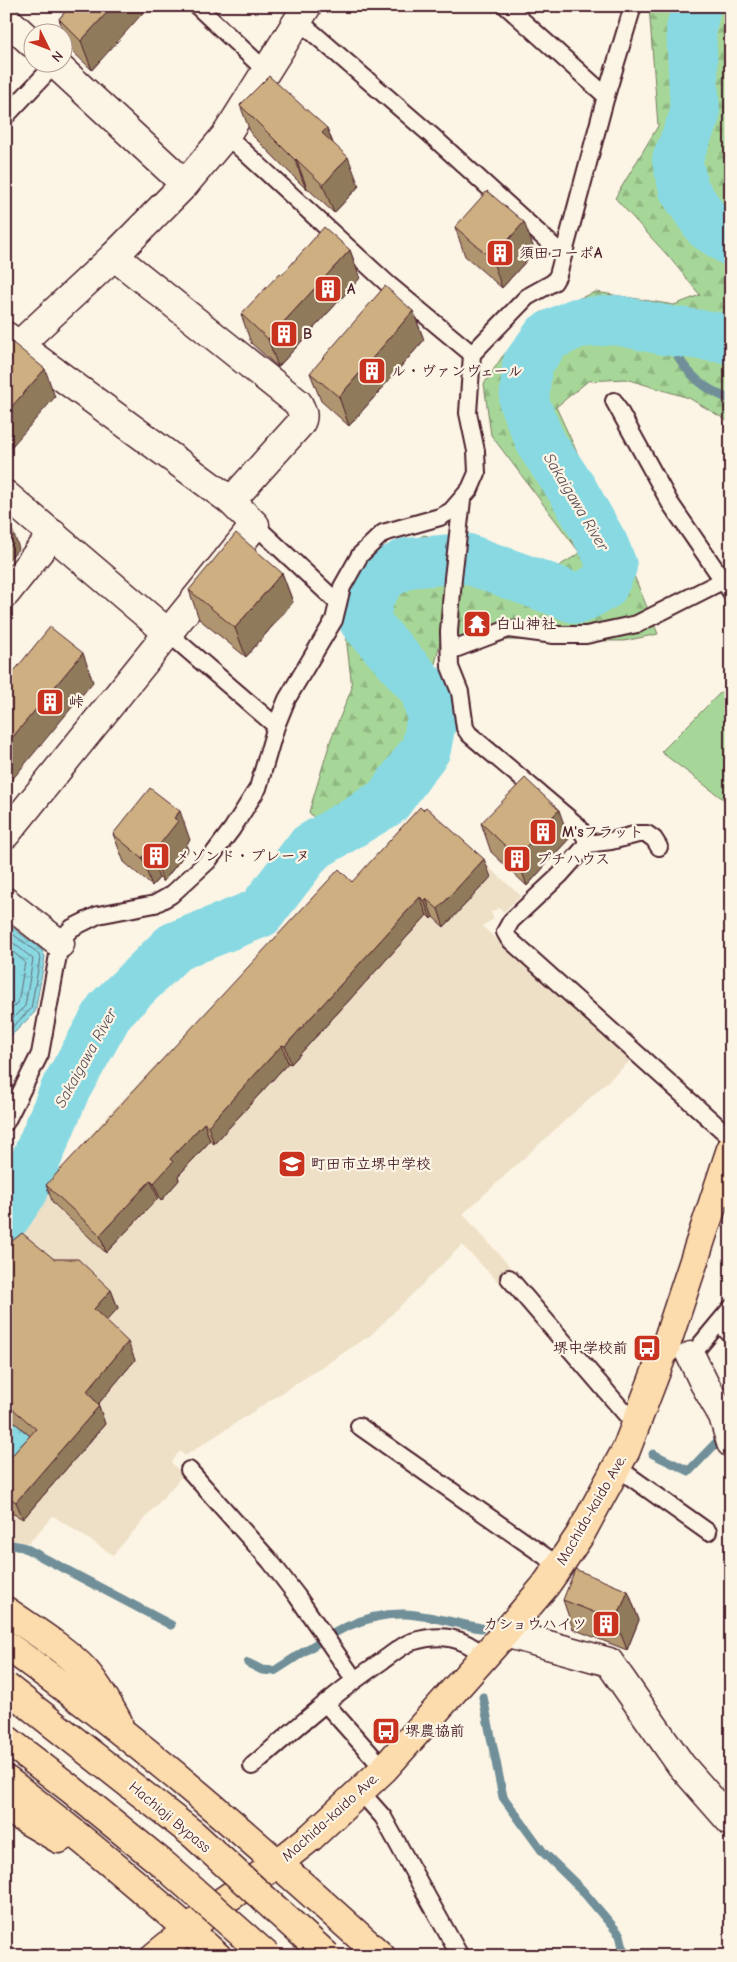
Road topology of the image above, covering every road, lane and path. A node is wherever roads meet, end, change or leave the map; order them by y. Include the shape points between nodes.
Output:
1 (197, 6) edge
2 (506, 6) edge
3 (633, 6) edge
4 (302, 13) edge
5 (6, 19) edge
6 (22, 34) edge
7 (266, 70) junction
8 (46, 72) edge
9 (64, 72) edge
10 (606, 96) junction
11 (6, 116) edge
12 (226, 135) junction
13 (185, 184) junction
14 (563, 255) junction
15 (114, 256) junction
16 (10, 346) edge
17 (472, 354) junction
18 (614, 401) dead end
19 (6, 495) edge
20 (462, 500) junction
21 (231, 501) junction
22 (255, 525) junction
23 (53, 534) junction
24 (726, 586) edge
25 (6, 593) edge
26 (338, 603) junction
27 (168, 634) junction
28 (450, 651) junction
29 (276, 726) junction
30 (6, 834) edge
31 (586, 844) junction
32 (659, 847) dead end
33 (6, 902) edge
34 (60, 944) junction
35 (6, 1122) edge
36 (731, 1138) edge
37 (731, 1149) edge
38 (509, 1278) dead end
39 (731, 1308) edge
40 (719, 1323) junction
41 (731, 1335) edge
42 (664, 1348) junction
43 (691, 1356) junction
44 (359, 1426) dead end
45 (636, 1426) junction
46 (731, 1443) edge
47 (618, 1468) junction
48 (188, 1470) dead end
49 (708, 1532) dead end
50 (559, 1566) junction
51 (6, 1611) edge
52 (505, 1633) junction
53 (6, 1645) edge
54 (485, 1656) junction
55 (354, 1679) junction
56 (6, 1687) edge
57 (325, 1703) junction
58 (125, 1734) junction
59 (6, 1739) edge
60 (252, 1766) dead end
61 (384, 1769) junction
62 (6, 1780) edge
63 (360, 1791) junction
64 (6, 1808) edge
65 (731, 1822) edge
66 (278, 1863) junction
67 (134, 1882) junction
68 (187, 1929) junction
69 (155, 1956) edge
70 (217, 1956) edge
71 (267, 1956) edge
72 (327, 1956) edge
73 (381, 1956) edge
74 (460, 1956) edge

1 - 7 lane
2 - 10 lane
3 - 10 lane
4 - 7 street
4 - 14 lane
5 - 6 street
7 - 12 street
8 - 11 lane
9 - 13 street
10 - 14 lane
12 - 13 street
12 - 17 lane via 389,285
13 - 15 street
14 - 17 lane via 554,282 527,297
15 - 16 street
15 - 21 street via 298,403 302,410 304,418 300,424
16 - 21 street
17 - 20 lane via 468,413 477,474
18 - 24 lane via 670,504
19 - 23 street
20 - 26 lane via 452,511 440,517 383,533 360,555 342,587
20 - 28 lane via 452,578
21 - 22 street
22 - 26 lane
22 - 27 street
23 - 25 street
23 - 27 street
24 - 28 lane via 637,624 586,635 508,630
26 - 29 lane via 334,620 287,699
27 - 29 lane
27 - 30 street
28 - 31 lane via 450,667 460,692 469,734 578,826 584,832
29 - 34 lane via 258,788 208,861 171,895 155,904 98,915 72,928
31 - 32 lane via 647,834
31 - 36 lane via 560,875 511,921 506,936
33 - 34 street
34 - 35 lane via 40,1054
37 - 42 main road, Machida-kaido Ave.
38 - 45 lane
39 - 40 lane
40 - 41 lane
40 - 43 lane
42 - 43 lane
42 - 45 main road, Machida-kaido Ave.
43 - 46 street via 724,1416
44 - 50 lane
45 - 47 main road, Machida-kaido Ave.
47 - 49 lane
47 - 50 main road, Machida-kaido Ave.
48 - 55 lane via 270,1561
50 - 52 main road, Machida-kaido Ave.
51 - 58 main road via 82,1668 98,1687
52 - 54 main road, Machida-kaido Ave.
52 - 65 street via 608,1662 681,1765
53 - 58 main road
54 - 55 lane via 460,1639 440,1637 410,1643
54 - 61 main road, Machida-kaido Ave.
55 - 57 lane
56 - 72 main road, Hachioji Bypass, bridge via 193,1834
57 - 60 lane
57 - 61 lane
58 - 66 main road
59 - 71 main road, bridge via 163,1864
61 - 63 main road, Machida-kaido Ave.
62 - 67 main road
63 - 66 main road, Machida-kaido Ave.
63 - 74 lane via 383,1817
64 - 67 main road
66 - 68 main road, Machida-kaido Ave.
66 - 73 main road
67 - 68 main road
68 - 69 main road, Machida-kaido Ave.
68 - 70 main road

